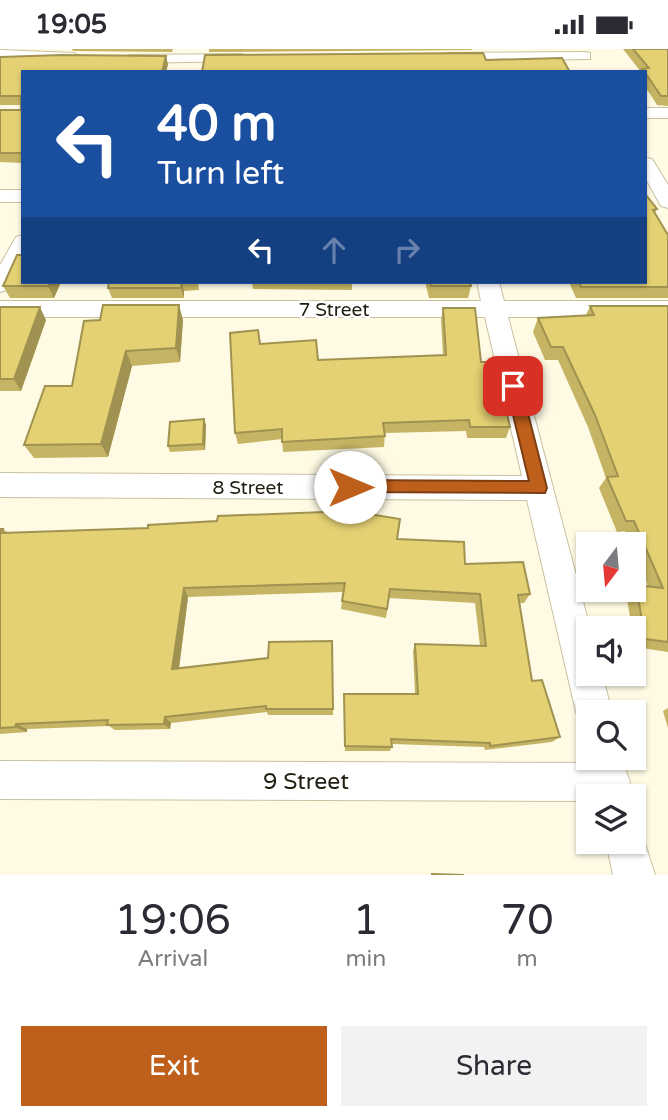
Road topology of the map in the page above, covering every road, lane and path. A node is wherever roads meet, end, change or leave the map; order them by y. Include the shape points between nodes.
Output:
1 (582, 53) edge
2 (0, 54) edge
3 (432, 57) edge
4 (84, 58) edge
5 (251, 58) edge
6 (112, 59) edge
7 (592, 70) edge
8 (647, 113) edge
9 (668, 113) edge
10 (647, 165) edge
11 (0, 196) edge
12 (21, 196) edge
13 (668, 202) edge
14 (21, 245) edge
15 (0, 285) edge
16 (491, 295) edge
17 (0, 309) edge
18 (668, 309) edge
19 (0, 485) edge
20 (539, 488) junction
21 (591, 700) edge
22 (610, 779) edge
23 (0, 780) edge
24 (629, 854) edge
25 (634, 875) edge

1 - 3 street
1 - 7 street
2 - 4 street
5 - 6 street
8 - 9 street
10 - 13 street
11 - 12 street
14 - 15 street
16 - 17 street, 7 Street
16 - 18 street, 7 Street
16 - 20 street
19 - 20 street, 8 Street
20 - 21 street
22 - 23 street, 9 Street
24 - 25 street

